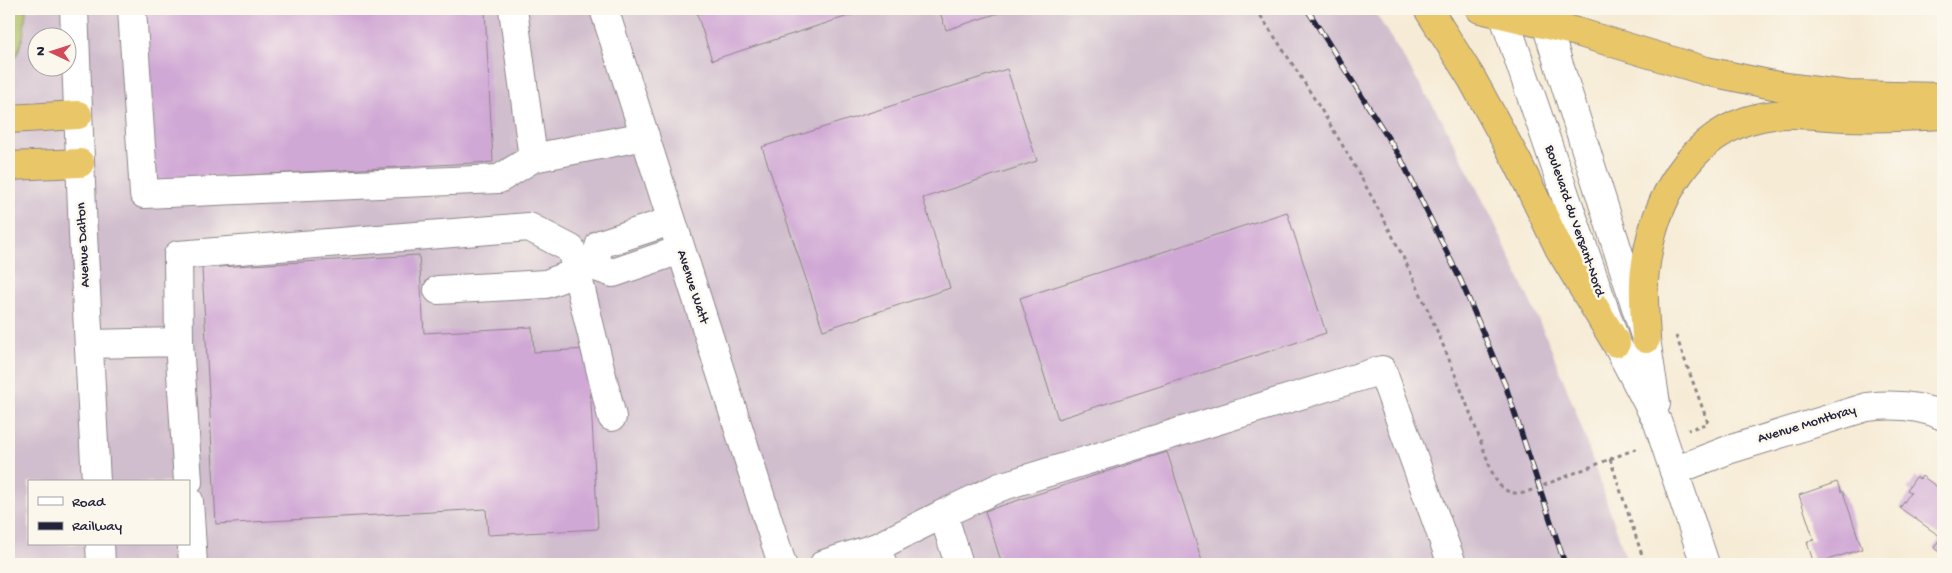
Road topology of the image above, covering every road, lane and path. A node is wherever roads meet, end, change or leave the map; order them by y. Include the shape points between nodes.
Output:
1 (74, 9) edge
2 (132, 9) edge
3 (513, 9) edge
4 (604, 9) edge
5 (1256, 9) edge
6 (1428, 9) edge
7 (1491, 12) edge
8 (1546, 24) junction
9 (1943, 97) edge
10 (78, 115) junction
11 (1943, 115) edge
12 (9, 119) edge
13 (645, 136) junction
14 (533, 158) junction
15 (80, 163) junction
16 (9, 166) edge
17 (671, 221) junction
18 (680, 250) junction
19 (585, 268) junction
20 (438, 290) dead end
21 (1675, 333) dead end
22 (1646, 338) junction
23 (179, 342) junction
24 (1616, 343) junction
25 (89, 344) junction
26 (612, 416) dead end
27 (1943, 416) edge
28 (1658, 423) junction
29 (1708, 423) dead end
30 (1627, 451) dead end
31 (1610, 459) junction
32 (1674, 471) junction
33 (96, 480) edge
34 (188, 480) edge
35 (943, 514) junction
36 (190, 522) edge
37 (100, 546) edge
38 (880, 556) edge
39 (101, 564) edge
40 (192, 564) edge
41 (782, 564) edge
42 (824, 564) edge
43 (959, 564) edge
44 (1452, 564) edge
45 (1645, 564) edge
46 (1705, 564) edge

1 - 10 street, Avenue Dalton
2 - 14 street via 144,194 499,179
3 - 14 street
4 - 13 street, Avenue Watt
5 - 31 path via 1344,146 1402,255 1450,360 1499,486 1511,493 1524,493
6 - 24 highway via 1472,79 1559,248
7 - 8 highway
7 - 24 street, Boulevard du Versant-Nord
8 - 9 highway via 1673,63 1778,86 1848,95
8 - 22 street, Boulevard du Versant-Nord
10 - 12 highway
10 - 15 street, Avenue Dalton
11 - 22 highway via 1877,118 1778,114 1744,122 1697,150 1669,189 1648,253 1644,291
13 - 14 street
13 - 17 street, Avenue Watt
15 - 16 highway
15 - 25 street, Avenue Dalton
17 - 18 street, Avenue Watt
17 - 19 street via 600,244
18 - 19 street via 613,273
18 - 41 street, Avenue Watt
19 - 20 street via 546,284
19 - 23 street via 571,249 529,227 178,255
19 - 26 street
21 - 29 path
22 - 28 street, Boulevard du Versant-Nord
23 - 25 street
23 - 34 street
24 - 28 street, Boulevard du Versant-Nord
25 - 33 street, Avenue Dalton
27 - 32 street, Avenue Montbray via 1916,407 1867,407 1728,450
28 - 32 street, Boulevard du Versant-Nord
30 - 31 path
31 - 45 path
32 - 46 street, Boulevard du Versant-Nord
35 - 38 street
35 - 43 street
35 - 44 street via 1000,487 1382,370
36 - 40 street
37 - 39 street
38 - 42 street

